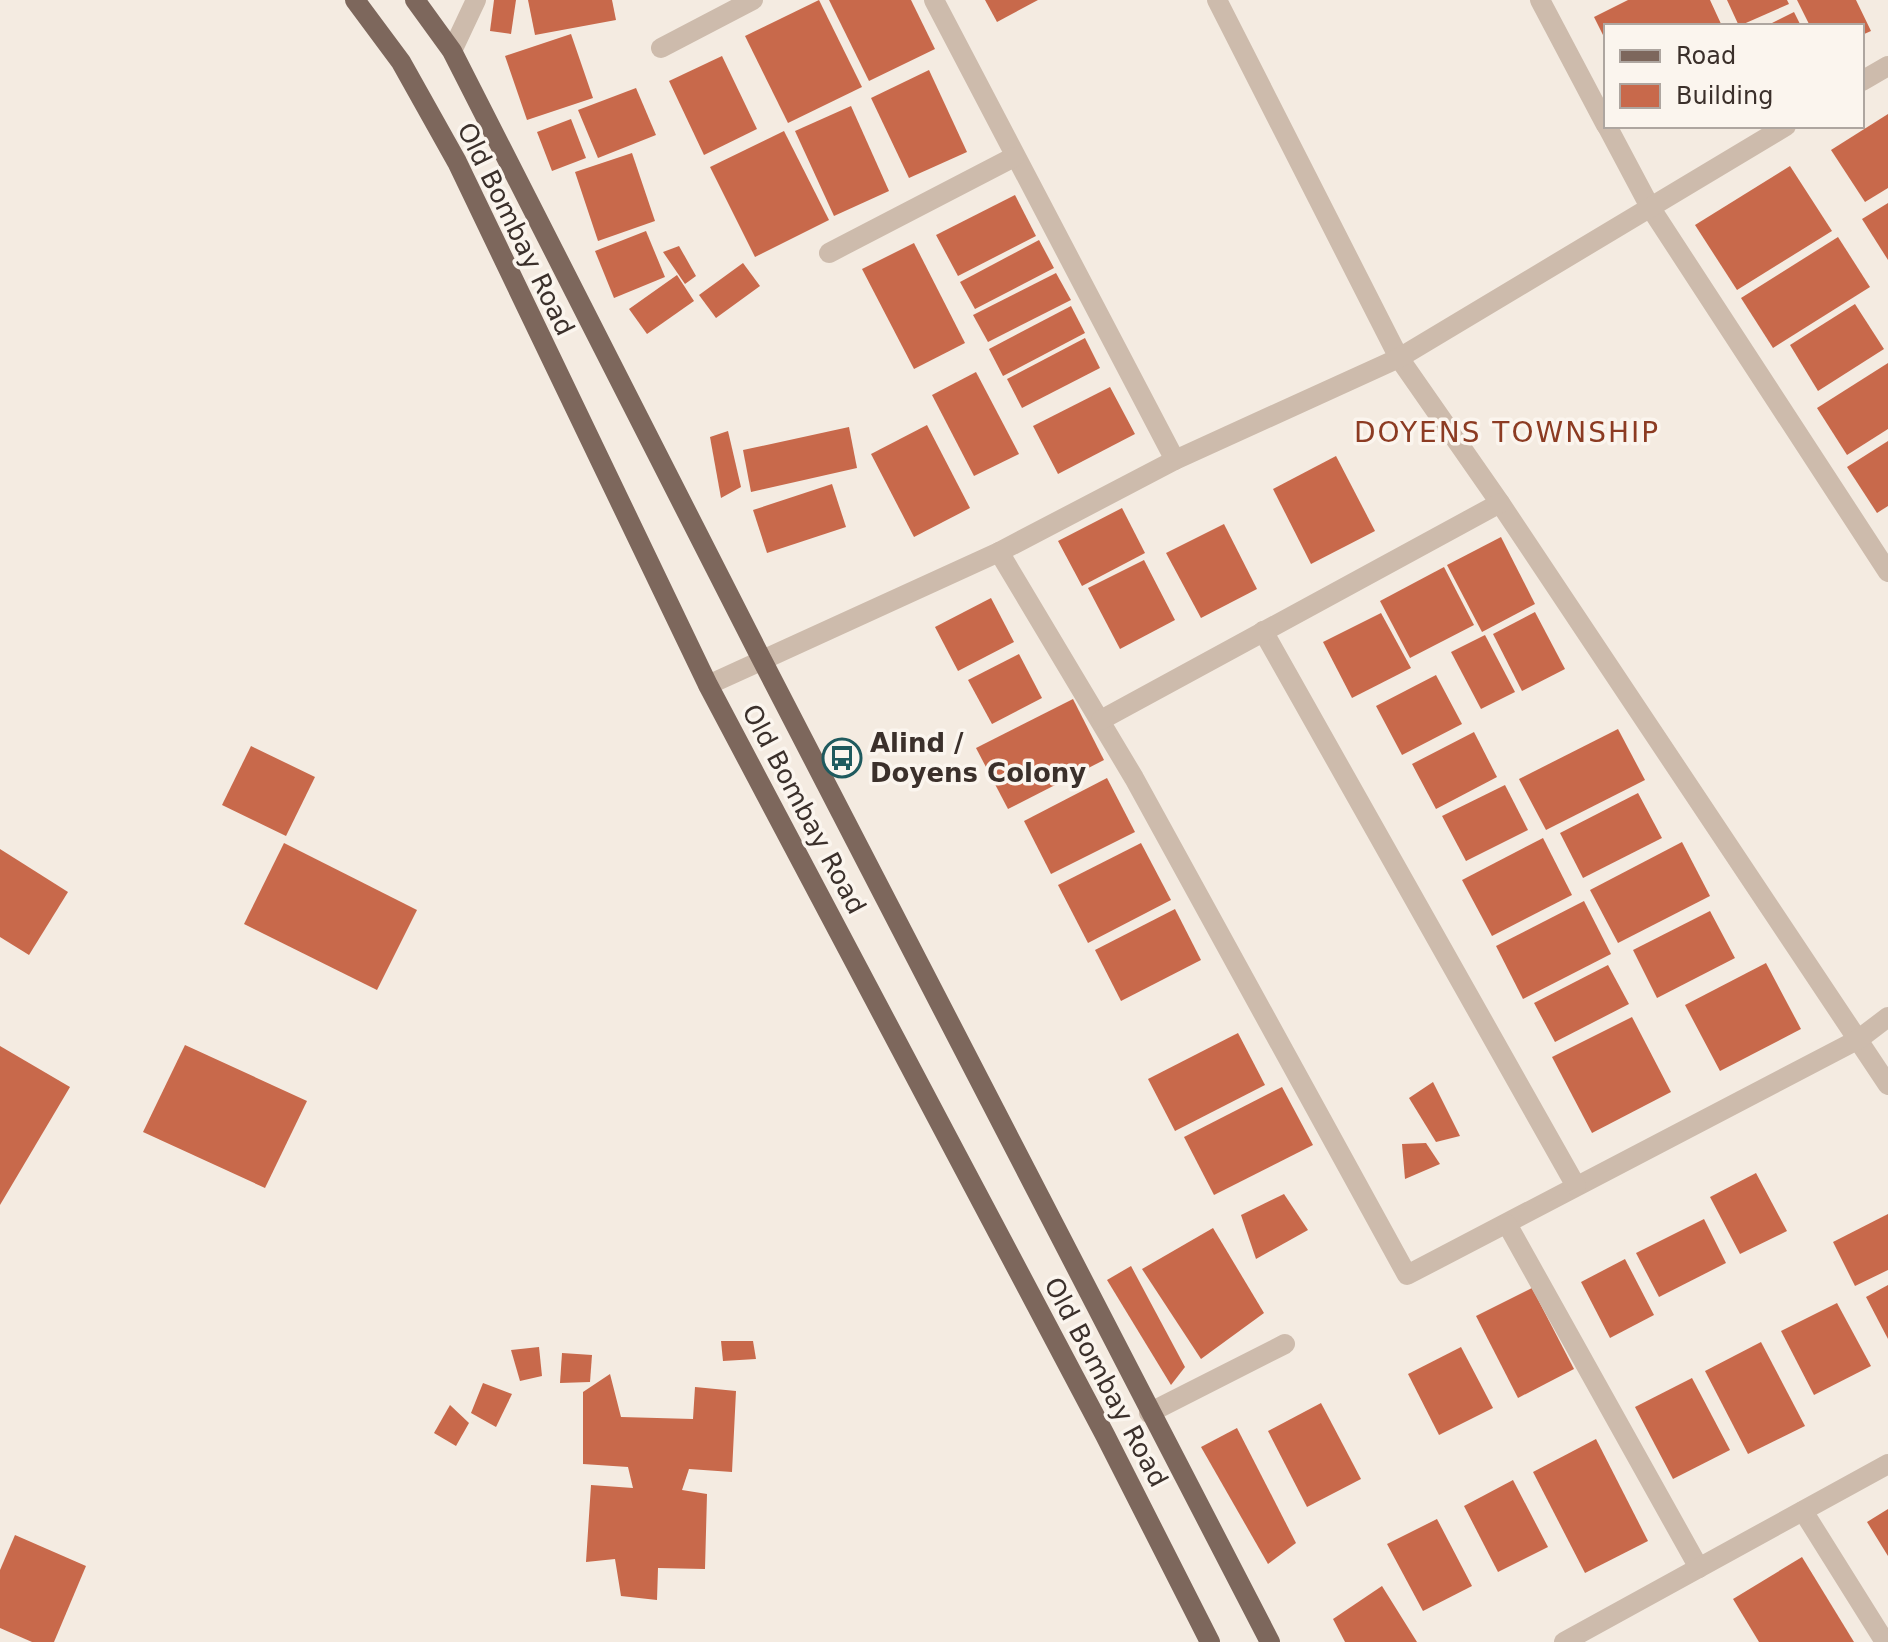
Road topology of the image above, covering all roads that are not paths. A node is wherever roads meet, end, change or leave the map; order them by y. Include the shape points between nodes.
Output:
1 (355, 0) edge
2 (415, 0) edge
3 (476, 0) edge
4 (753, 0) edge
5 (934, 0) edge
6 (1217, 0) edge
7 (1540, 0) edge
8 (661, 48) dead end
9 (452, 51) junction
10 (1888, 66) edge
11 (1864, 80) edge
12 (1604, 121) edge
13 (1608, 128) edge
14 (1783, 128) edge
15 (1014, 157) junction
16 (1650, 207) junction
17 (829, 253) dead end
18 (1399, 358) junction
19 (1175, 460) junction
20 (1500, 503) junction
21 (999, 552) junction
22 (1888, 572) edge
23 (1263, 631) junction
24 (761, 658) junction
25 (708, 685) junction
26 (1101, 720) junction
27 (1888, 1017) edge
28 (1859, 1039) junction
29 (1888, 1085) edge
30 (1576, 1186) junction
31 (1507, 1224) junction
32 (1285, 1344) dead end
33 (1149, 1413) junction
34 (1888, 1464) edge
35 (1803, 1511) junction
36 (1699, 1568) junction
37 (1586, 1636) edge
38 (1210, 1642) edge
39 (1270, 1642) edge
40 (1564, 1642) edge
41 (1885, 1642) edge

1 - 25 main road, Old Bombay Road via 401,62 457,162
2 - 9 main road, Old Bombay Road
3 - 9 street
4 - 8 street
5 - 15 street
6 - 18 street
7 - 12 street
9 - 24 main road, Old Bombay Road
10 - 11 street
13 - 16 street
14 - 16 street
15 - 17 street
15 - 19 street
16 - 18 street
16 - 22 street
18 - 19 street
18 - 20 street
19 - 21 street
20 - 23 street
20 - 28 street
21 - 24 street
21 - 26 street
23 - 26 street
23 - 30 street
24 - 25 street
24 - 33 main road, Old Bombay Road
25 - 38 main road, Old Bombay Road
26 - 31 street via 1407,1275
27 - 28 street
28 - 29 street
28 - 30 street
30 - 31 street
31 - 36 street
32 - 33 street
33 - 39 main road, Old Bombay Road
34 - 35 street
35 - 36 street
35 - 41 street
36 - 37 street
37 - 40 street

